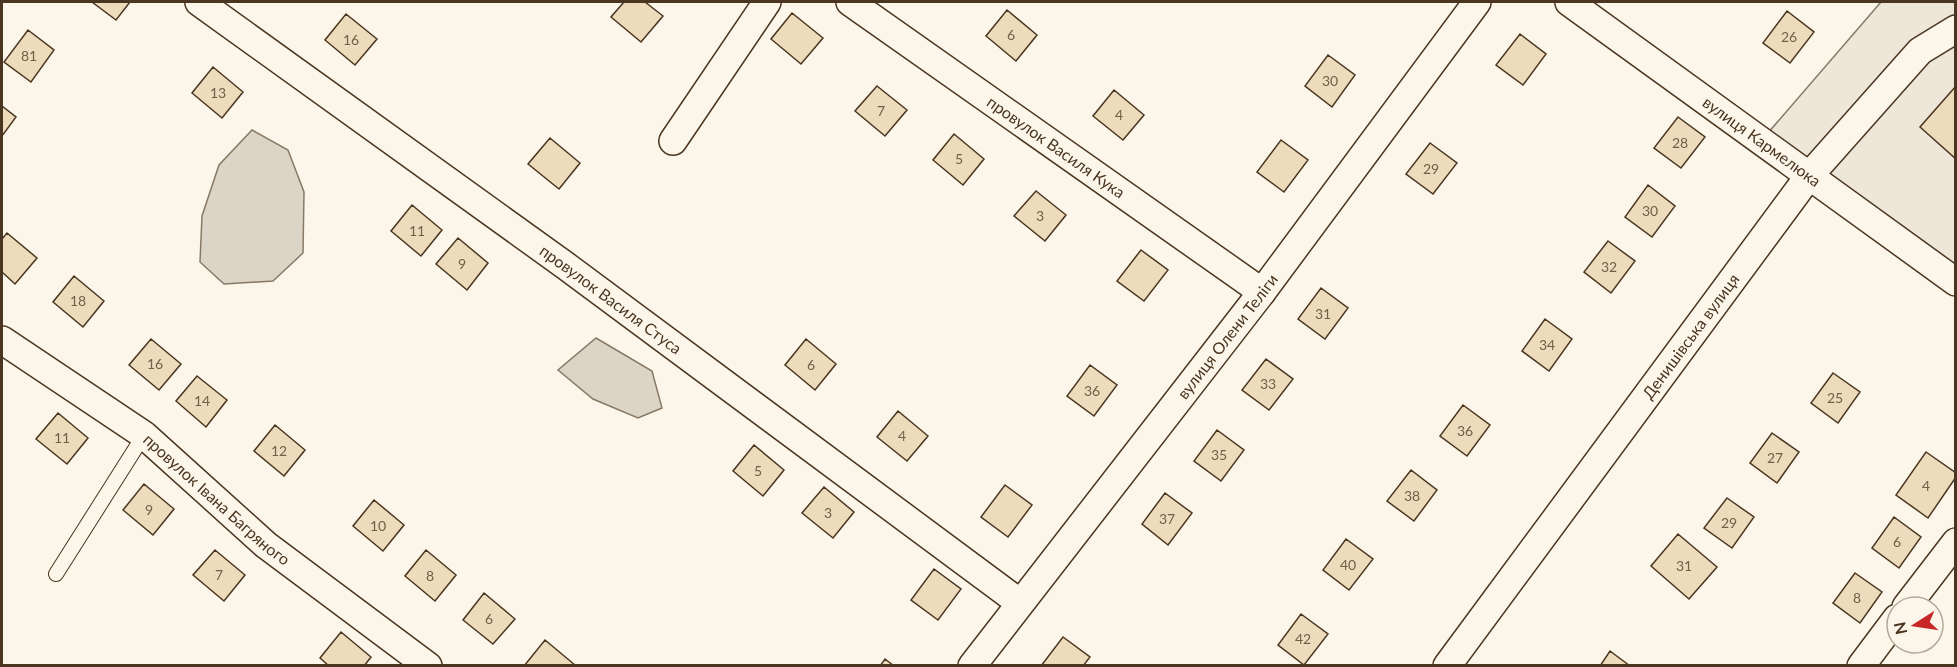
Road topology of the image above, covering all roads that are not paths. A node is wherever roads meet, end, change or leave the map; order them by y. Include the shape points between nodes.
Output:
1 (199, 2) edge
2 (767, 2) edge
3 (850, 2) edge
4 (1477, 2) edge
5 (1569, 2) edge
6 (1956, 29) edge
7 (673, 141) dead end
8 (1809, 176) junction
9 (1956, 282) edge
10 (1262, 292) junction
11 (2, 340) edge
12 (144, 435) junction
13 (1956, 542) edge
14 (56, 574) dead end
15 (1915, 595) edge
16 (1020, 603) junction
17 (1885, 634) edge
18 (428, 666) edge
19 (972, 666) edge
20 (1447, 666) edge
21 (1861, 666) edge

1 - 16 street, провулок Василя Стуса via 566,266
2 - 7 street
3 - 10 street, провулок Василя Кука
4 - 10 street, вулиця Олени Теліги
5 - 8 street, вулиця Кармелюка
6 - 8 street, Денишівська вулиця via 1920,51
8 - 9 street, вулиця Кармелюка
8 - 20 street, Денишівська вулиця
10 - 16 street, вулиця Олени Теліги
11 - 12 street, провулок Івана Багряного
12 - 14 lane
12 - 18 street, провулок Івана Багряного via 266,545
13 - 15 street
16 - 19 street, вулиця Олени Теліги
17 - 21 street

